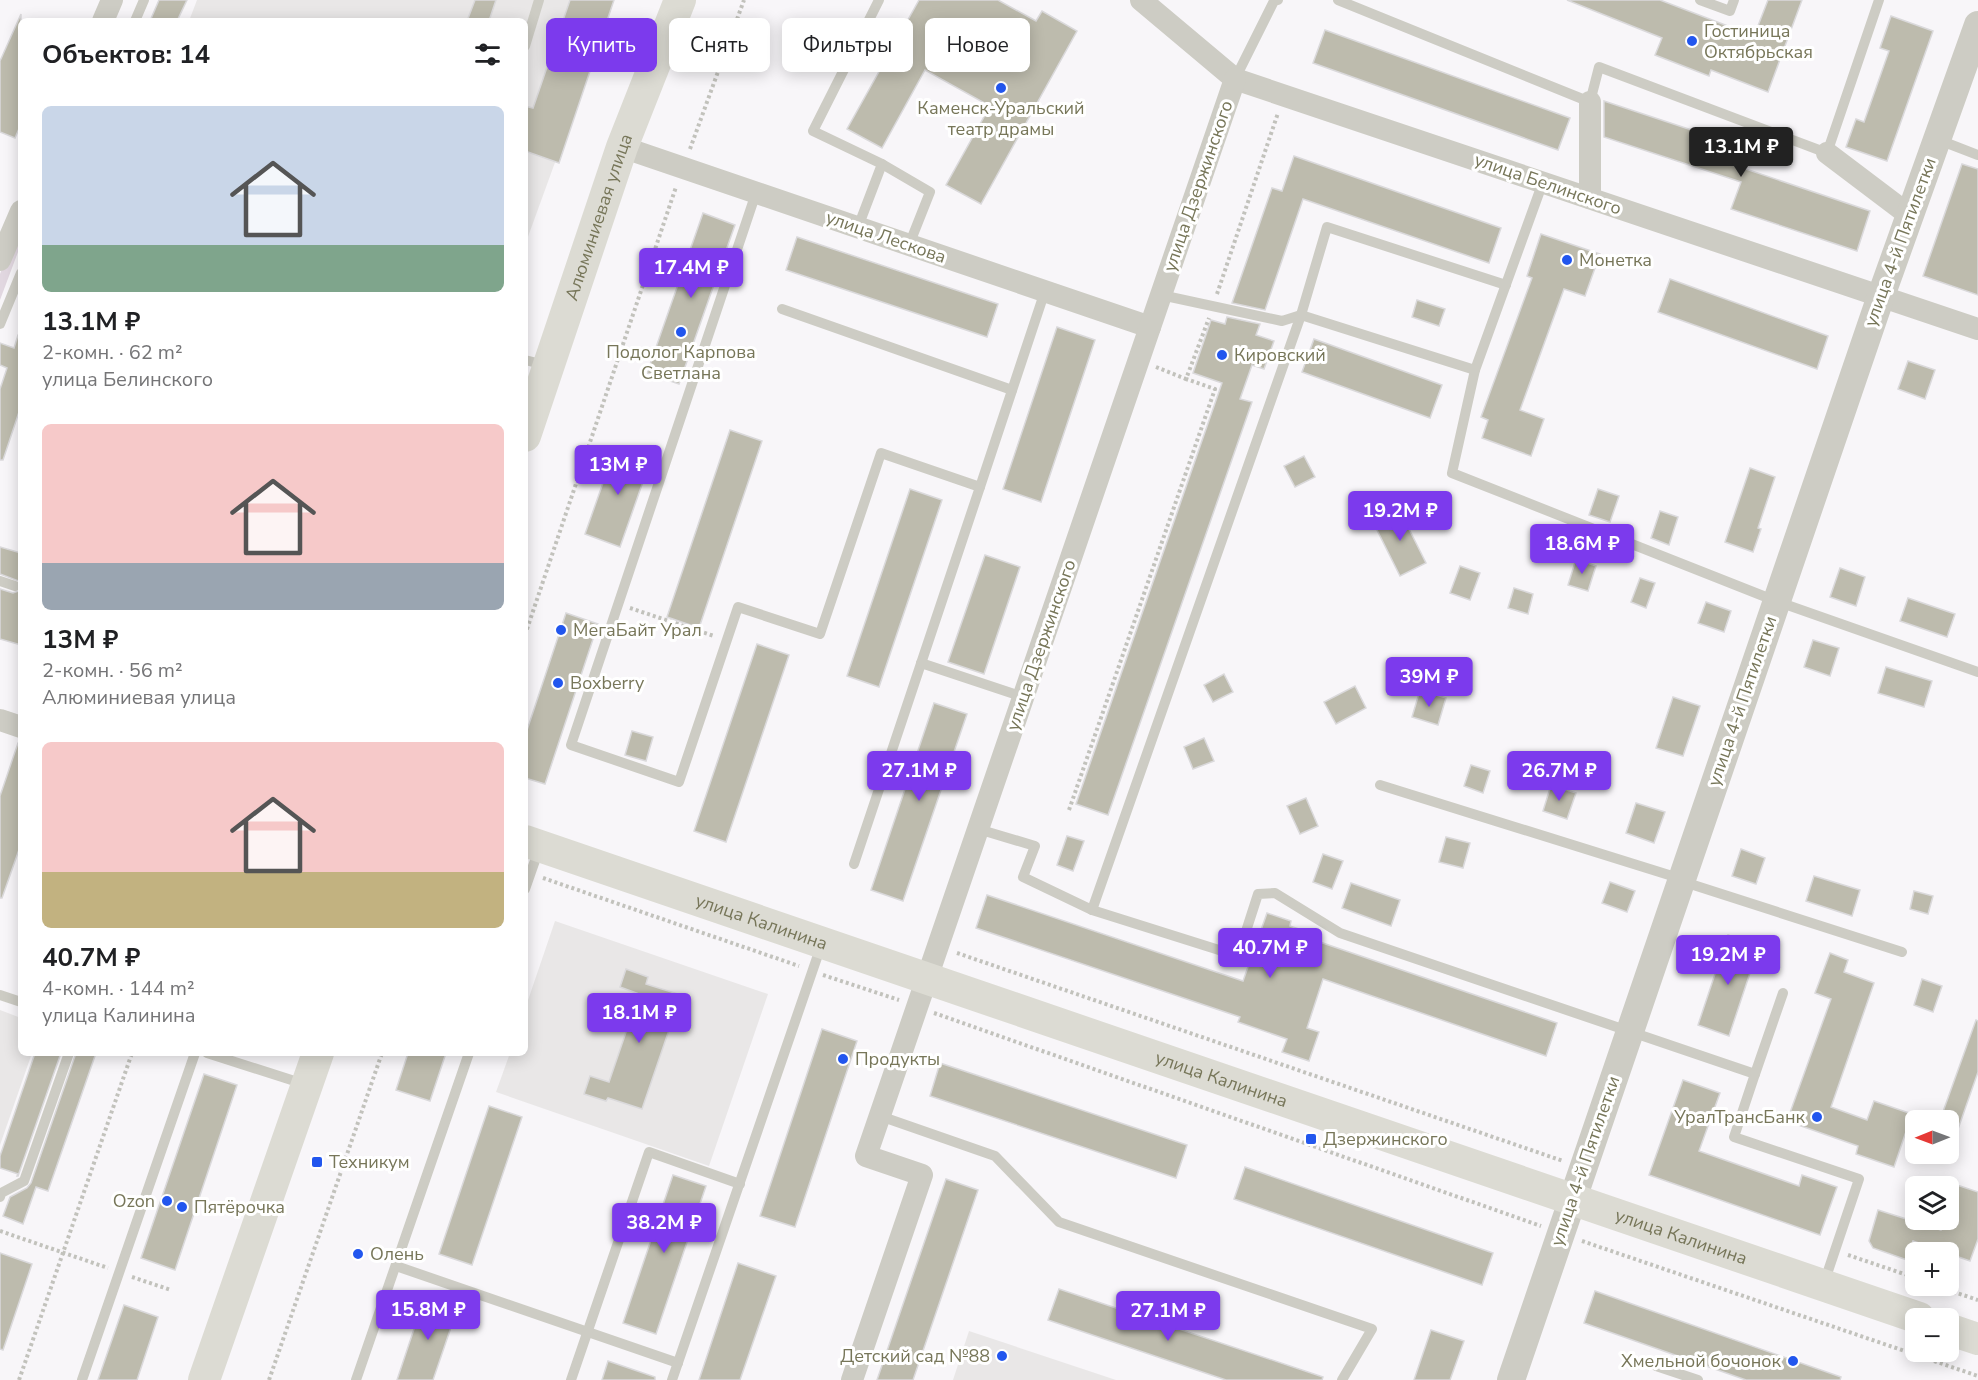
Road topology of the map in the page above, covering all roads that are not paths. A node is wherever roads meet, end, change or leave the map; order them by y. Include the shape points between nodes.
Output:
1 (112, 0) edge
2 (144, 0) edge
3 (539, 0) edge
4 (680, 0) edge
5 (879, 0) edge
6 (1141, 0) edge
7 (1275, 0) edge
8 (1338, 0) edge
9 (1700, 0) edge
10 (1734, 0) edge
11 (1880, 0) edge
12 (104, 18) edge
13 (136, 18) edge
14 (1978, 24) edge
15 (528, 36) edge
16 (1235, 79) junction
17 (1590, 102) junction
18 (1937, 139) junction
19 (622, 147) junction
20 (1827, 153) junction
21 (1978, 155) edge
22 (882, 164) junction
23 (1543, 182) junction
24 (756, 193) junction
25 (1590, 198) junction
26 (1909, 215) junction
27 (18, 218) edge
28 (858, 227) junction
29 (909, 245) junction
30 (0, 260) edge
31 (18, 280) edge
32 (1506, 285) junction
33 (1045, 291) junction
34 (1161, 295) junction
35 (1881, 296) junction
36 (782, 309) dead end
37 (1301, 315) junction
38 (0, 324) edge
39 (1150, 327) junction
40 (1978, 329) edge
41 (537, 363) edge
42 (1475, 370) junction
43 (1012, 390) junction
44 (528, 418) edge
45 (980, 487) junction
46 (0, 581) edge
47 (15, 586) dead end
48 (1776, 601) junction
49 (921, 663) junction
50 (1978, 672) edge
51 (1023, 697) junction
52 (0, 720) edge
53 (18, 727) edge
54 (1380, 785) dead end
55 (978, 829) junction
56 (532, 853) edge
57 (854, 864) dead end
58 (528, 874) edge
59 (1681, 880) junction
60 (1092, 910) junction
61 (1902, 952) dead end
62 (818, 957) junction
63 (922, 993) junction
64 (1783, 993) dead end
65 (0, 995) edge
66 (18, 1001) edge
67 (1629, 1032) junction
68 (68, 1056) edge
69 (194, 1056) edge
70 (216, 1056) edge
71 (317, 1056) edge
72 (468, 1056) edge
73 (1755, 1074) junction
74 (307, 1085) junction
75 (880, 1116) junction
76 (740, 1184) junction
77 (0, 1197) edge
78 (1573, 1198) junction
79 (396, 1266) junction
80 (1823, 1285) junction
81 (1905, 1313) edge
82 (588, 1332) junction
83 (678, 1363) junction
84 (1656, 1366) dead end
85 (82, 1380) edge
86 (204, 1380) edge
87 (356, 1380) edge
88 (571, 1380) edge
89 (672, 1380) edge
90 (852, 1380) edge
91 (1342, 1380) edge
92 (1511, 1380) edge
93 (1698, 1380) edge

1 - 12 street
2 - 13 lane
3 - 15 lane
4 - 19 main road, Алюминиевая улица
5 - 22 lane via 813,131
6 - 16 street, улица Белинского
7 - 16 lane
8 - 17 lane
9 - 10 lane via 1730,11
11 - 20 lane
14 - 18 street, улица 4-й Пятилетки
16 - 23 street, улица Белинского
16 - 34 street, улица Дзержинского
17 - 20 lane via 1599,68
17 - 25 street
18 - 21 lane
18 - 26 street, улица 4-й Пятилетки
19 - 24 street, улица Лескова
19 - 41 main road, Алюминиевая улица
20 - 26 street
22 - 28 lane
22 - 29 lane via 930,192
23 - 25 street, улица Белинского
23 - 32 lane
24 - 28 street, улица Лескова
24 - 45 lane via 571,745 680,782 738,607 820,634 881,453
25 - 35 street, улица Белинского
26 - 35 street, улица 4-й Пятилетки
27 - 30 street
28 - 29 street, улица Лескова
29 - 33 street, улица Лескова
31 - 38 lane
32 - 37 lane via 1327,227
32 - 42 lane
33 - 39 street, улица Лескова
33 - 43 lane
34 - 37 lane via 1282,321
34 - 39 street, улица Дзержинского
35 - 40 street, улица Белинского
35 - 48 street, улица 4-й Пятилетки
36 - 43 lane
37 - 42 lane
37 - 60 lane
39 - 51 street, улица Дзержинского
41 - 44 main road, Алюминиевая улица
42 - 48 lane via 1452,473
43 - 45 lane
45 - 49 lane
46 - 47 lane
48 - 50 lane
48 - 59 street, улица 4-й Пятилетки
49 - 51 lane
49 - 57 lane
51 - 55 street, улица Дзержинского
52 - 53 street
54 - 59 lane
55 - 60 lane via 1035,846 1023,877
55 - 63 street, улица Дзержинского
56 - 58 lane
56 - 62 main road, улица Калинина
59 - 61 lane
59 - 67 street, улица 4-й Пятилетки
60 - 67 lane via 1238,956 1258,894 1275,893 1340,933
62 - 63 main road, улица Калинина
62 - 76 lane
63 - 75 street, улица Дзержинского
63 - 78 main road, улица Калинина
64 - 73 lane
65 - 66 lane
67 - 73 lane
67 - 78 street, улица 4-й Пятилетки
68 - 77 lane via 24,1181
69 - 85 lane
70 - 74 lane
71 - 74 main road
72 - 79 lane
73 - 80 lane via 1734,1137 1859,1179
74 - 86 main road
75 - 90 street, улица Дзержинского via 866,1156 922,1175
75 - 91 lane via 995,1156 1059,1222 1372,1329
76 - 82 lane via 649,1152
76 - 83 lane
78 - 80 main road, улица Калинина
78 - 92 street, улица 4-й Пятилетки
79 - 82 lane
79 - 87 lane
80 - 81 main road, улица Калинина
82 - 83 lane
82 - 88 lane
83 - 89 lane
84 - 93 lane

